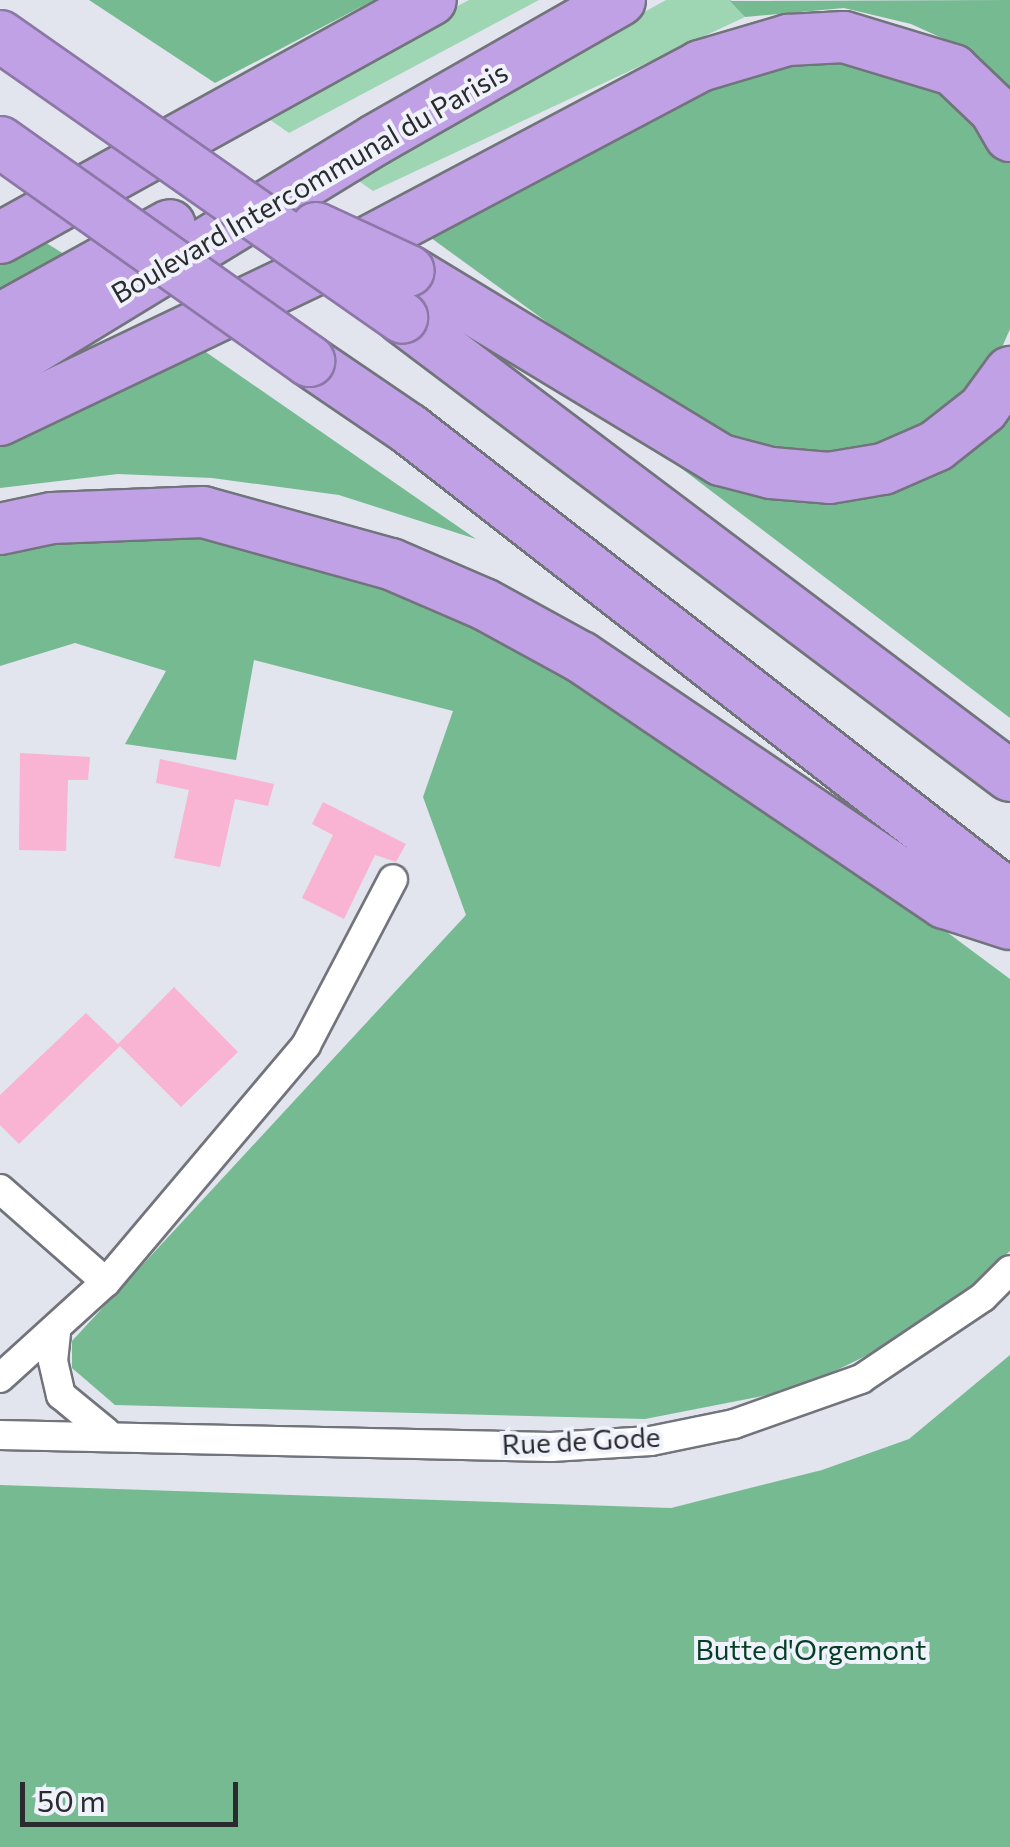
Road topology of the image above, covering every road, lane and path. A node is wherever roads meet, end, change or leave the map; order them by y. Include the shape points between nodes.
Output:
1 (432, 0) edge
2 (589, 0) edge
3 (620, 0) edge
4 (0, 36) edge
5 (313, 62) junction
6 (1010, 136) edge
7 (0, 142) edge
8 (0, 220) edge
9 (0, 238) edge
10 (406, 294) junction
11 (0, 319) edge
12 (0, 368) edge
13 (1010, 372) edge
14 (0, 420) edge
15 (0, 529) edge
16 (1010, 776) edge
17 (393, 880) dead end
18 (1010, 896) edge
19 (1010, 924) edge
20 (0, 1189) edge
21 (1010, 1270) edge
22 (106, 1282) junction
23 (56, 1332) junction
24 (0, 1378) edge
25 (108, 1433) junction
26 (0, 1435) edge

1 - 5 highway
2 - 11 highway
3 - 12 highway, Boulevard Intercommunal du Parisis
4 - 10 highway, bridge via 216,182
5 - 8 highway
5 - 9 highway
6 - 14 highway via 953,70 844,36 788,40 700,66 315,270
7 - 18 highway, bridge via 409,429
10 - 13 highway via 721,460 770,473 829,478 883,469 936,446 983,409
10 - 16 highway
15 - 19 highway via 52,518 203,512 392,564 580,657 945,903
17 - 22 street via 306,1045
20 - 22 street
21 - 25 street, Rue de Gode via 984,1297 861,1379 734,1424 651,1440 550,1447
22 - 23 street
23 - 24 street
23 - 25 street via 60,1395
25 - 26 street, Rue de Gode

